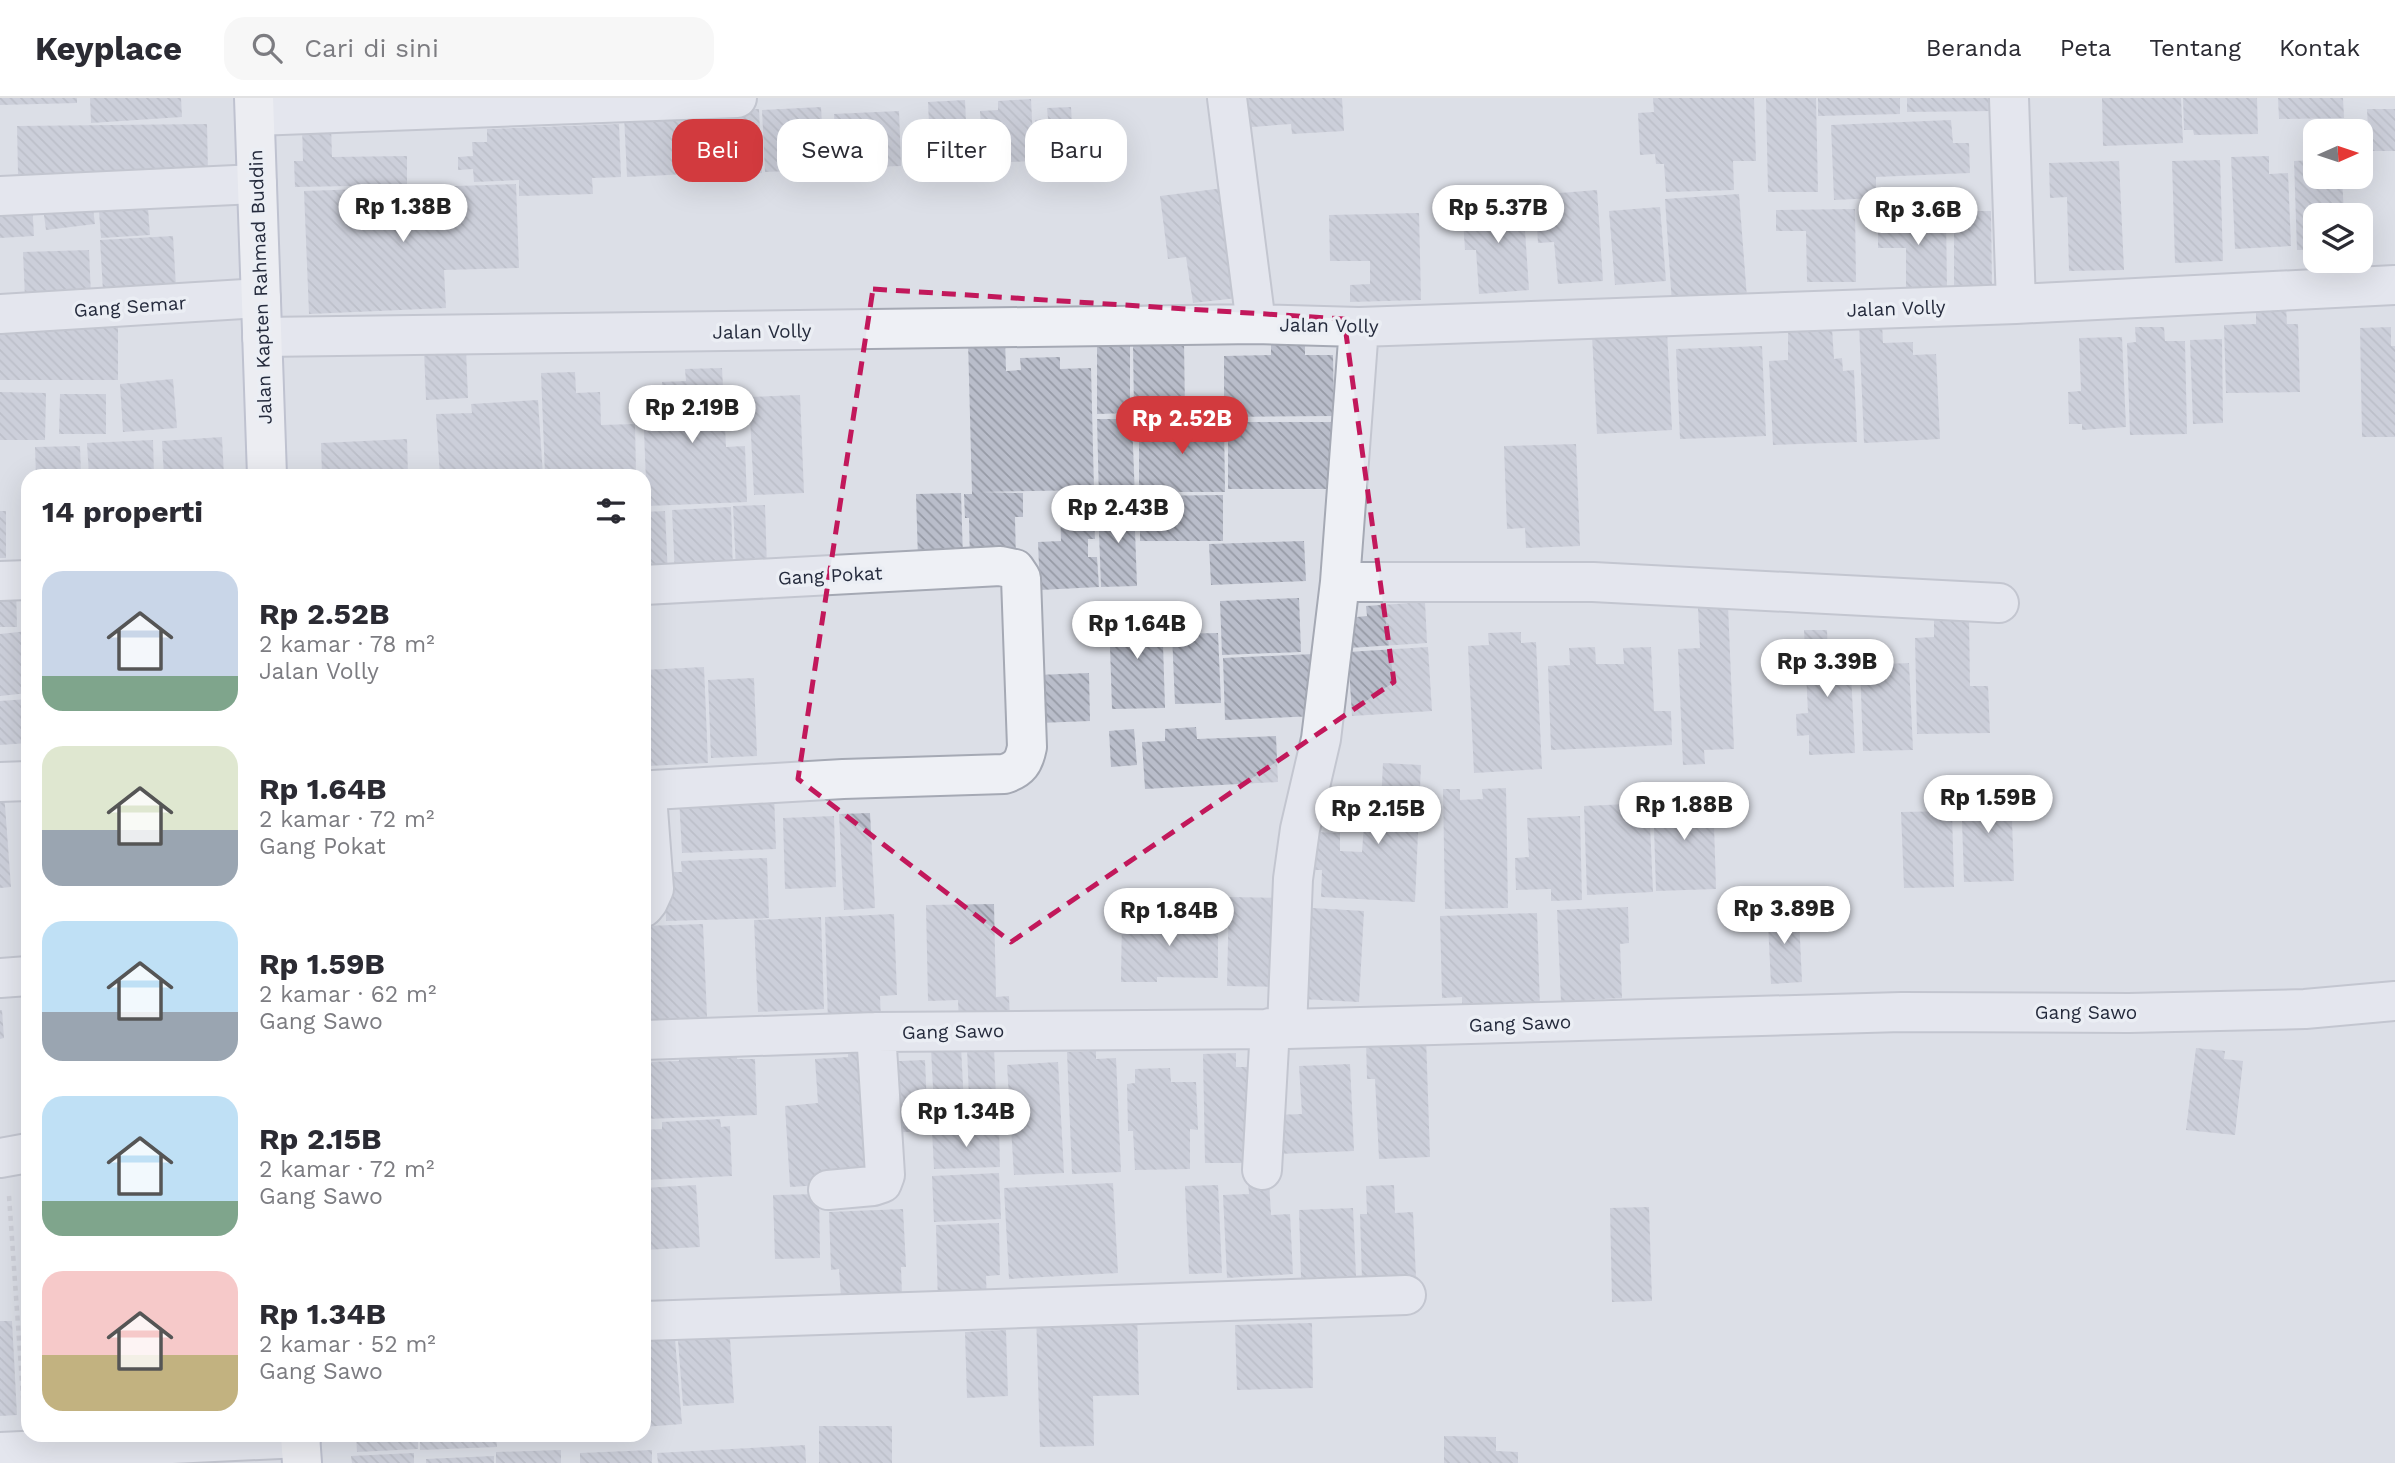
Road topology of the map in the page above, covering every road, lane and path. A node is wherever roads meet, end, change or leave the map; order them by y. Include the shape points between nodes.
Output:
1 (737, 98) edge
2 (1227, 98) edge
3 (2009, 98) edge
4 (254, 107) edge
5 (257, 184) junction
6 (0, 196) edge
7 (2395, 285) edge
8 (261, 298) junction
9 (2016, 304) junction
10 (0, 314) edge
11 (1256, 324) junction
12 (1359, 327) junction
13 (262, 337) junction
14 (267, 469) edge
15 (21, 580) edge
16 (0, 581) edge
17 (1340, 582) junction
18 (651, 585) edge
19 (1999, 603) dead end
20 (21, 781) edge
21 (0, 782) edge
22 (651, 792) edge
23 (651, 850) edge
24 (651, 896) edge
25 (21, 976) edge
26 (0, 978) edge
27 (2395, 1001) edge
28 (1278, 1028) junction
29 (876, 1032) junction
30 (651, 1040) edge
31 (11, 1156) edge
32 (1262, 1170) dead end
33 (828, 1190) dead end
34 (1406, 1295) dead end
35 (651, 1321) edge
36 (301, 1446) edge
37 (14, 1451) edge

1 - 4 street
2 - 11 street
3 - 9 street
4 - 5 main road, Jalan Kapten Rahmad Buddin
5 - 6 street
5 - 8 main road, Jalan Kapten Rahmad Buddin
7 - 9 street, Jalan Volly
8 - 10 street, Gang Semar
8 - 13 main road, Jalan Kapten Rahmad Buddin
9 - 12 street, Jalan Volly
11 - 12 street, Jalan Volly
11 - 13 street, Jalan Volly
12 - 17 street
13 - 14 main road, Jalan Kapten Rahmad Buddin
15 - 16 street
17 - 19 street via 1593,582
17 - 28 street via 1321,739 1293,879
18 - 22 street, Gang Pokat via 1000,566 1015,569 1021,578 1027,747 1020,767 1004,774
20 - 21 street
23 - 24 street, Gang Pokat
25 - 26 street
27 - 28 street, Gang Sawo via 2129,1013 1902,1012
28 - 29 street, Gang Sawo
28 - 32 street
29 - 30 street, Gang Sawo
29 - 33 street via 885,1175 882,1183 873,1186
31 - 37 path
34 - 35 street
36 - 37 street

